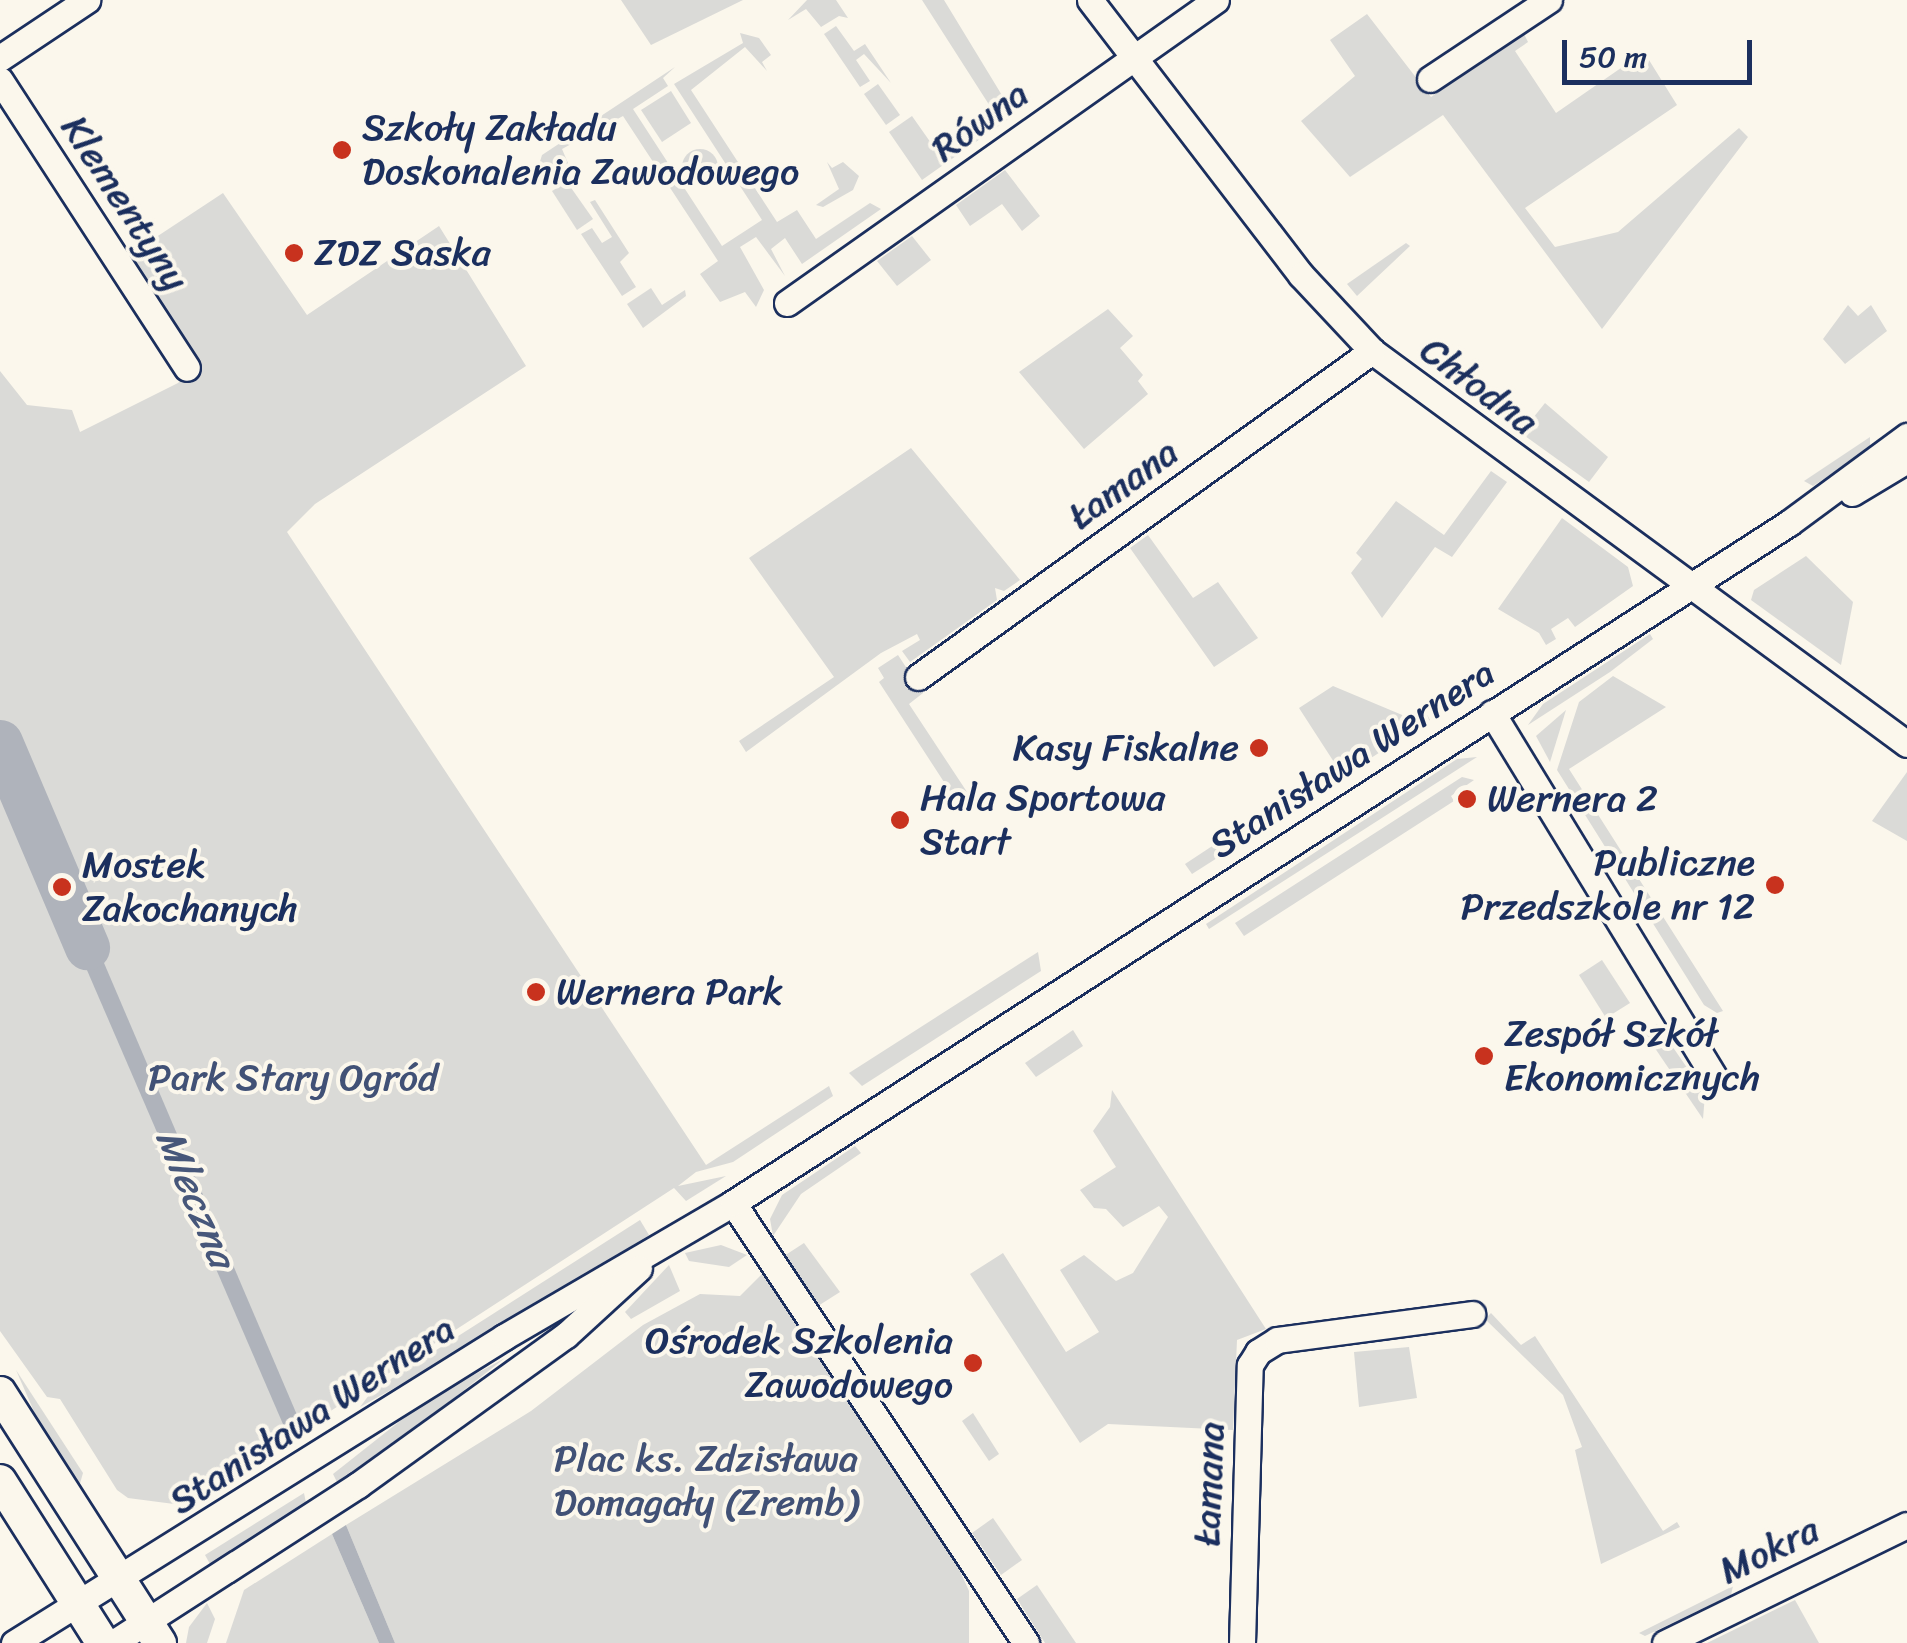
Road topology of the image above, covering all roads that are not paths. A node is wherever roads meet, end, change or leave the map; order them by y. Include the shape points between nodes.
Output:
1 (87, 0) edge
2 (1090, 0) edge
3 (1216, 0) edge
4 (1549, 0) edge
5 (1134, 56) junction
6 (0, 58) edge
7 (1430, 79) dead end
8 (0, 80) edge
9 (788, 302) dead end
10 (1372, 350) junction
11 (187, 368) dead end
12 (1907, 436) edge
13 (1907, 460) edge
14 (1789, 523) junction
15 (1690, 586) junction
16 (918, 678) dead end
17 (1492, 712) junction
18 (1907, 744) edge
19 (1714, 1077) dead end
20 (733, 1204) junction
21 (652, 1253) junction
22 (1472, 1314) dead end
23 (0, 1393) edge
24 (0, 1481) edge
25 (1907, 1526) edge
26 (120, 1579) junction
27 (78, 1604) junction
28 (154, 1632) edge
29 (14, 1643) edge
30 (103, 1643) edge
31 (113, 1643) edge
32 (1026, 1643) edge
33 (1242, 1643) edge
34 (1665, 1643) edge

1 - 6 street
2 - 5 street, Chłodna
3 - 5 street, Równa
4 - 7 street
5 - 9 street, Równa
5 - 10 street, Chłodna via 1301,275
8 - 11 street, Klementyny
10 - 15 street, Chłodna
10 - 16 street, Łamana
12 - 14 street, Stanisława Wernera
13 - 14 street, Stanisława Wernera
14 - 15 street, Stanisława Wernera
15 - 17 street, Stanisława Wernera
15 - 18 street, Chłodna
17 - 19 street
17 - 20 street, Stanisława Wernera
20 - 21 street, Stanisława Wernera
20 - 32 street
21 - 26 street, Stanisława Wernera via 504,1337
21 - 28 street, Stanisława Wernera via 566,1336
22 - 33 street, Łamana via 1277,1340 1250,1365
23 - 26 main road
24 - 27 main road
25 - 34 street, Mokra
26 - 27 street, Stanisława Wernera
26 - 28 main road
27 - 29 street, Stanisława Wernera
27 - 30 main road
28 - 31 street, Stanisława Wernera

